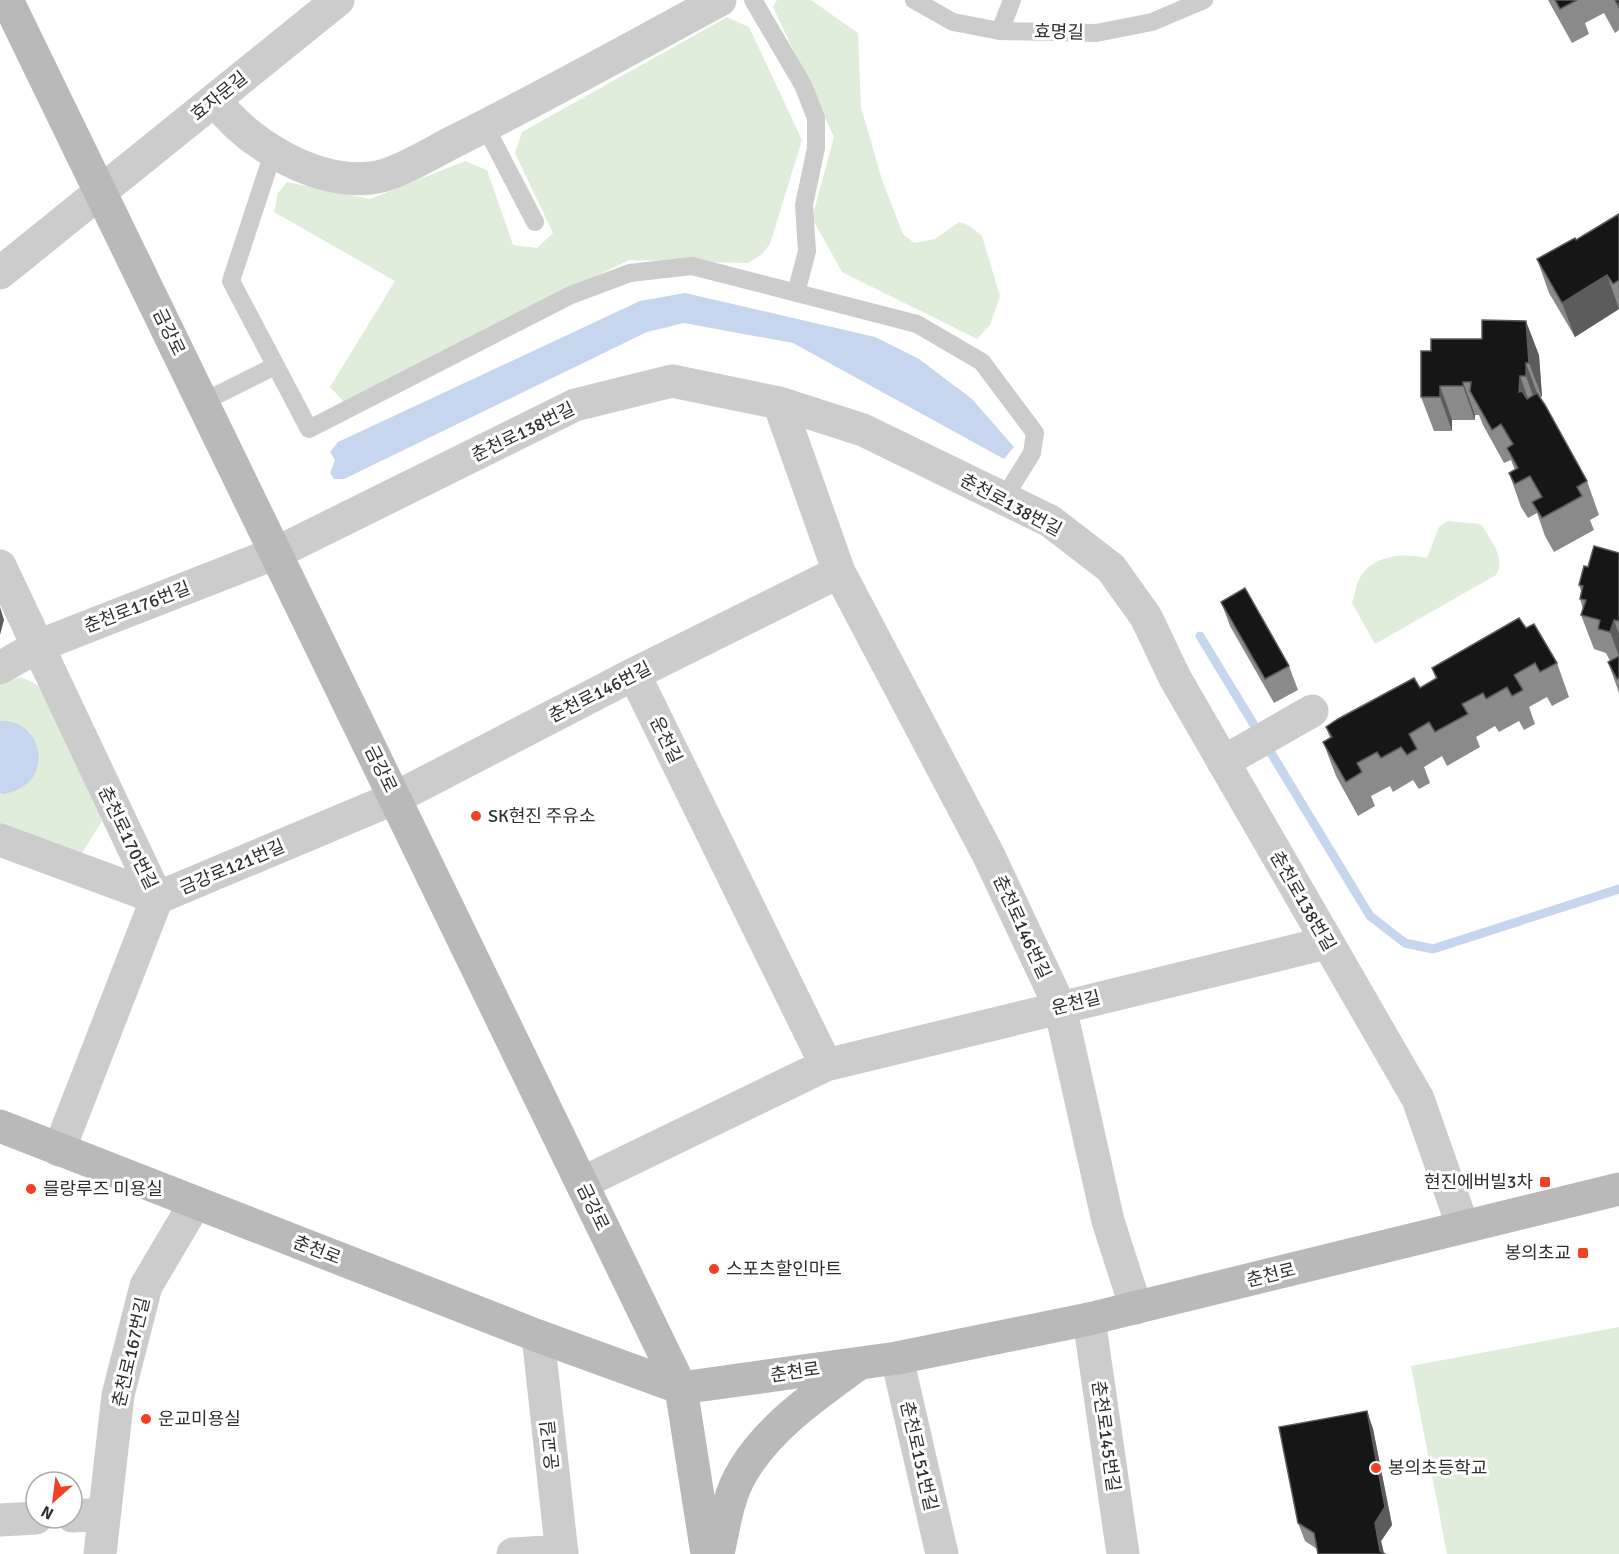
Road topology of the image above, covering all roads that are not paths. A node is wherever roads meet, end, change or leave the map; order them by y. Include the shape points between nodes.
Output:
1 (7, 0) edge
2 (338, 0) edge
3 (720, 0) edge
4 (753, 0) edge
5 (914, 0) edge
6 (1012, 0) edge
7 (1204, 0) edge
8 (1000, 31) junction
9 (215, 100) junction
10 (485, 126) junction
11 (274, 150) junction
12 (101, 193) junction
13 (535, 222) dead end
14 (0, 273) edge
15 (796, 293) junction
16 (275, 366) junction
17 (203, 402) junction
18 (779, 403) junction
19 (1004, 498) junction
20 (276, 554) junction
21 (0, 566) edge
22 (839, 572) junction
23 (38, 645) junction
24 (0, 668) edge
25 (634, 674) junction
26 (1312, 711) dead end
27 (1222, 762) junction
28 (395, 798) junction
29 (0, 840) edge
30 (157, 898) junction
31 (1326, 943) junction
32 (1060, 1007) junction
33 (826, 1065) junction
34 (0, 1126) edge
35 (59, 1150) junction
36 (582, 1183) junction
37 (1619, 1189) edge
38 (195, 1203) junction
39 (1463, 1227) junction
40 (1136, 1308) junction
41 (1089, 1318) junction
42 (538, 1336) junction
43 (897, 1358) junction
44 (860, 1363) junction
45 (681, 1388) junction
46 (104, 1514) junction
47 (84, 1515) edge
48 (24, 1519) edge
49 (0, 1520) edge
50 (562, 1553) edge
51 (100, 1554) edge
52 (513, 1554) edge
53 (707, 1554) edge
54 (718, 1554) edge
55 (942, 1554) edge
56 (1124, 1554) edge

1 - 12 street, 금강로
2 - 9 street, 효자문길
3 - 10 street
4 - 15 lane via 803,86 816,118 816,148 804,205 807,252
5 - 8 lane, 효명길 via 953,22
6 - 8 lane
7 - 8 lane, 효명길 via 1152,22 1096,33
9 - 11 street via 228,117
9 - 12 street, 효자문길
10 - 11 street via 374,178 341,179 301,165
10 - 13 lane
11 - 16 lane via 231,281
12 - 14 street, 효자문길
12 - 17 street, 금강로
15 - 16 lane via 692,266 630,273 571,295 309,429
15 - 19 lane via 917,324 982,362 1035,433 1032,453
16 - 17 lane
17 - 20 street, 금강로
18 - 19 street, 춘천로138번길 via 863,430
18 - 20 street, 춘천로138번길 via 672,381 575,405
18 - 22 street, 춘천로146번길
19 - 27 street, 춘천로138번길 via 1050,521 1111,568 1146,617
20 - 23 street, 춘천로176번길
20 - 28 street, 금강로
21 - 23 street, 춘천로170번길
22 - 25 street, 춘천로146번길
22 - 32 street, 춘천로146번길 via 988,854
23 - 24 street, 춘천로176번길
23 - 30 street, 춘천로170번길
25 - 28 street, 춘천로146번길
25 - 33 street, 운천길
26 - 27 street
27 - 31 street, 춘천로138번길
28 - 30 street, 금강로121번길
28 - 36 street, 금강로
29 - 30 street, 금강로121번길
30 - 35 street, 춘천로170번길
31 - 32 street, 운천길
31 - 39 street, 춘천로138번길 via 1418,1099
32 - 33 street, 운천길
32 - 40 street, 춘천로146번길 via 1108,1221
33 - 36 street, 운천길
34 - 35 street, 춘천로
35 - 38 street, 춘천로
36 - 45 street, 금강로
37 - 39 street, 춘천로
38 - 42 street, 춘천로
38 - 46 street, 춘천로167번길 via 146,1286 118,1395
39 - 40 street, 춘천로
40 - 41 street, 춘천로
41 - 43 street, 춘천로
41 - 56 street, 춘천로145번길
42 - 45 street, 춘천로
42 - 50 street, 운교길
43 - 44 street, 춘천로
43 - 55 street, 춘천로151번길
44 - 45 street, 춘천로
44 - 54 street via 786,1419 743,1471 728,1506
45 - 53 street, 금강로
46 - 47 street
46 - 51 street, 춘천로167번길
48 - 49 street
50 - 52 street

